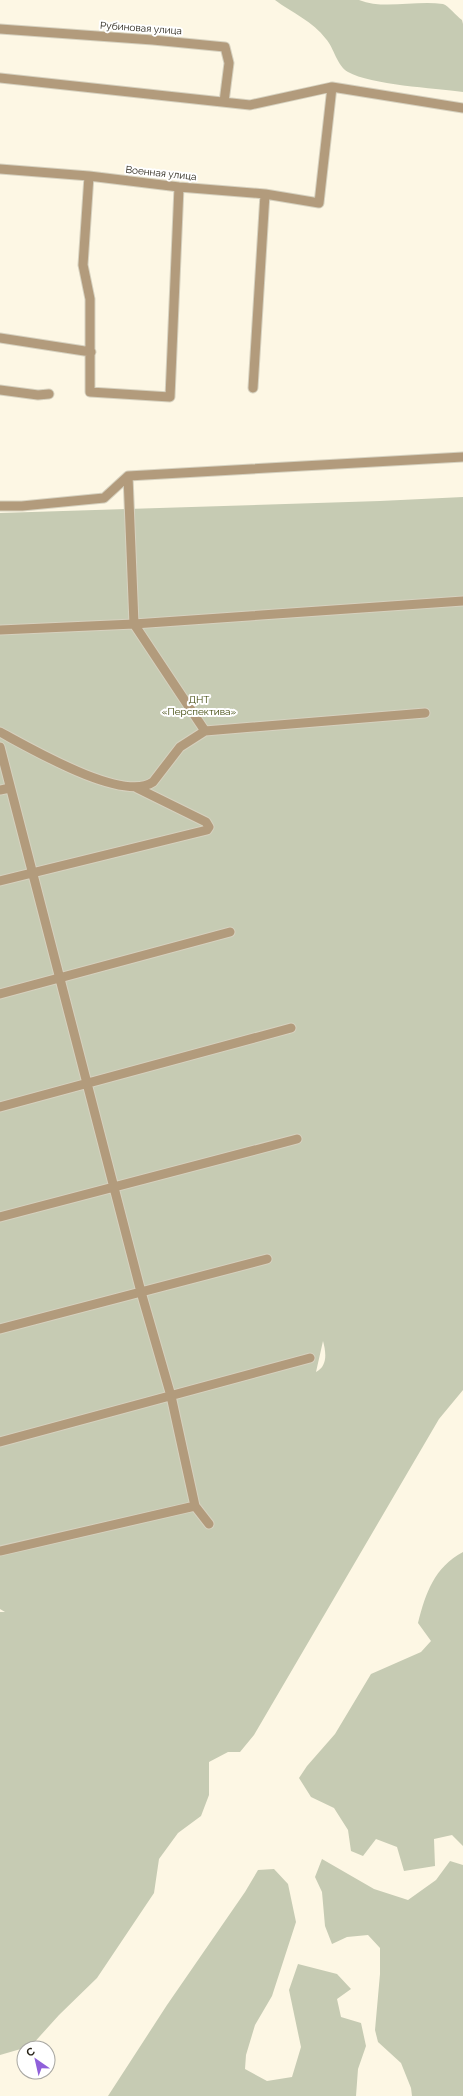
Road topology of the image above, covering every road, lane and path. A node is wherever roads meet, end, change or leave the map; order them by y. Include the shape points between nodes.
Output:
1 (0, 29) edge
2 (0, 78) edge
3 (332, 86) junction
4 (224, 102) junction
5 (463, 108) edge
6 (0, 169) edge
7 (88, 176) junction
8 (179, 187) junction
9 (265, 194) junction
10 (0, 338) edge
11 (91, 352) junction
12 (253, 388) dead end
13 (0, 390) edge
14 (49, 394) dead end
15 (463, 457) edge
16 (128, 476) junction
17 (0, 506) edge
18 (463, 601) edge
19 (134, 624) junction
20 (0, 630) edge
21 (425, 713) dead end
22 (205, 731) junction
23 (0, 732) edge
24 (0, 747) edge
25 (10, 788) junction
26 (137, 788) junction
27 (0, 790) edge
28 (32, 872) junction
29 (0, 881) edge
30 (230, 932) dead end
31 (59, 978) junction
32 (0, 994) edge
33 (291, 1028) dead end
34 (87, 1085) junction
35 (0, 1107) edge
36 (297, 1139) dead end
37 (113, 1186) junction
38 (0, 1217) edge
39 (267, 1259) dead end
40 (141, 1292) junction
41 (0, 1328) edge
42 (310, 1358) dead end
43 (171, 1396) junction
44 (0, 1442) edge
45 (195, 1506) junction
46 (209, 1524) dead end
47 (0, 1551) edge

1 - 4 street, Рубиновая улица via 225,47 229,63
2 - 4 street
3 - 4 street via 250,105
3 - 5 street
3 - 9 street, Военная улица via 319,203
6 - 7 street, Военная улица
7 - 8 street, Военная улица
7 - 11 street via 83,265 90,299
8 - 9 street, Военная улица
8 - 11 street via 170,397 90,392
9 - 12 street
10 - 11 street
13 - 14 street
15 - 16 street
16 - 17 street via 104,498
16 - 19 street
18 - 19 street
19 - 20 street
19 - 22 street
21 - 22 street
22 - 26 street via 180,747 153,782
23 - 26 street via 55,762 119,786
24 - 25 street
25 - 27 street
25 - 28 street
26 - 28 street via 206,822 209,827 207,830
28 - 29 street
28 - 31 street
30 - 31 street
31 - 32 street
31 - 34 street
33 - 34 street
34 - 35 street
34 - 37 street
36 - 37 street
37 - 38 street
37 - 40 street
39 - 40 street
40 - 41 street
40 - 43 street
42 - 43 street
43 - 44 street
43 - 45 street
45 - 46 street
45 - 47 street

